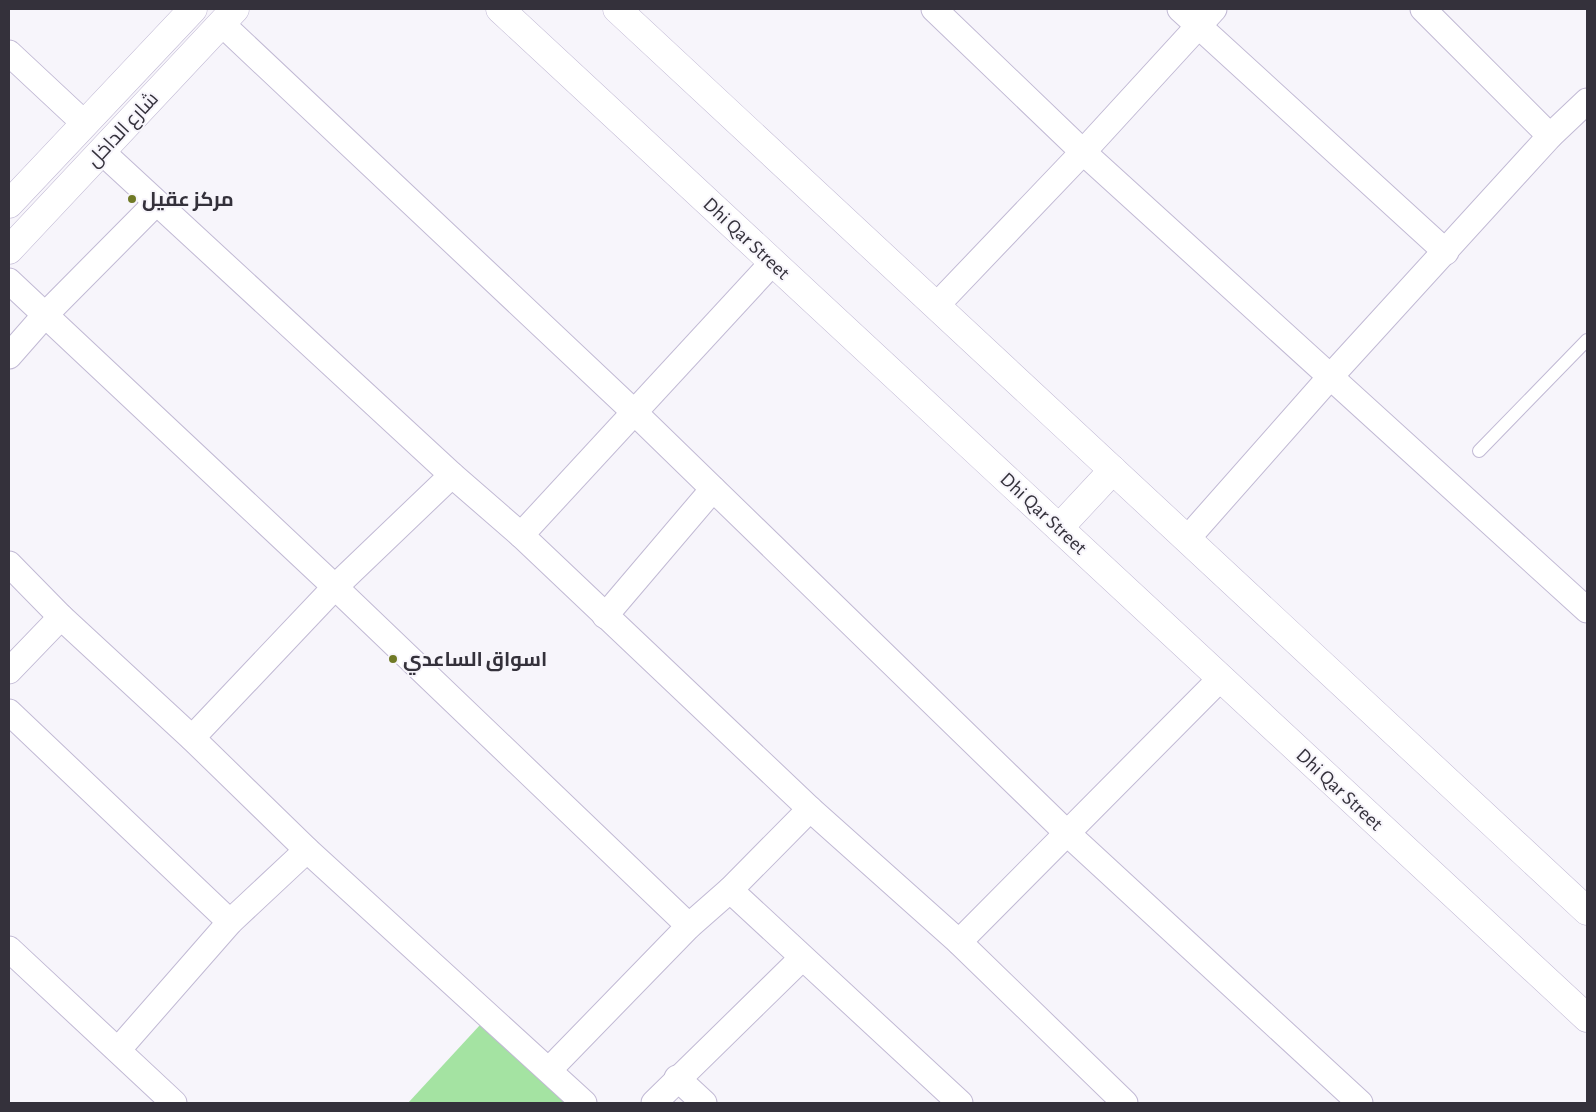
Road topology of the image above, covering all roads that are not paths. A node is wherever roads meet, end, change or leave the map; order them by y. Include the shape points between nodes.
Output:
1 (194, 9) edge
2 (500, 9) edge
3 (934, 9) edge
4 (1180, 9) edge
5 (1423, 9) edge
6 (628, 12) edge
7 (228, 16) edge
8 (1206, 17) edge
9 (9, 53) edge
10 (1586, 104) edge
11 (84, 123) junction
12 (1550, 136) junction
13 (101, 151) junction
14 (1083, 152) junction
15 (156, 203) junction
16 (9, 204) edge
17 (9, 250) edge
18 (1446, 252) junction
19 (773, 262) junction
20 (9, 281) edge
21 (936, 306) junction
22 (45, 315) junction
23 (1587, 340) edge
24 (9, 356) edge
25 (1331, 376) junction
26 (633, 411) junction
27 (1479, 451) dead end
28 (1113, 470) junction
29 (452, 475) junction
30 (714, 489) junction
31 (1059, 528) junction
32 (520, 535) junction
33 (1187, 539) junction
34 (9, 564) edge
35 (335, 588) junction
36 (1587, 610) edge
37 (605, 616) junction
38 (61, 617) junction
39 (9, 671) edge
40 (1221, 678) junction
41 (9, 712) edge
42 (192, 738) junction
43 (810, 810) junction
44 (1068, 834) junction
45 (307, 850) junction
46 (730, 890) junction
47 (1587, 911) edge
48 (230, 922) junction
49 (690, 926) junction
50 (959, 942) junction
51 (9, 949) edge
52 (802, 958) junction
53 (1587, 1018) edge
54 (118, 1050) junction
55 (549, 1070) junction
56 (677, 1078) junction
57 (174, 1103) edge
58 (584, 1103) edge
59 (654, 1103) edge
60 (704, 1103) edge
61 (960, 1103) edge
62 (1125, 1103) edge
63 (1360, 1103) edge

1 - 11 street, شارع الداخل
2 - 19 street, Dhi Qar Street
3 - 14 street
4 - 8 street
5 - 12 street
6 - 21 street
7 - 13 street, شارع الداخل
7 - 26 street
8 - 14 street
8 - 18 street
9 - 11 street
10 - 12 street
11 - 16 street, شارع الداخل
12 - 18 street
13 - 15 street
13 - 17 street, شارع الداخل
14 - 21 street
14 - 25 street
15 - 22 street
15 - 29 street
18 - 25 street
19 - 26 street
19 - 31 street, Dhi Qar Street
20 - 22 street
21 - 28 street
22 - 24 street
22 - 35 street
23 - 27 lane
25 - 33 street
25 - 36 street
26 - 30 street
26 - 32 street
28 - 31 street
28 - 33 street
29 - 32 street
29 - 35 street
30 - 37 street
30 - 44 street
31 - 40 street, Dhi Qar Street
32 - 37 street
33 - 47 street
34 - 38 street
35 - 42 street
35 - 49 street
37 - 43 street
38 - 39 street
38 - 42 street
40 - 44 street
40 - 53 street, Dhi Qar Street
41 - 48 street
42 - 45 street
43 - 46 street
43 - 50 street
44 - 50 street
44 - 63 street
45 - 48 street
45 - 55 street
46 - 49 street
46 - 52 street
48 - 54 street
49 - 55 street
50 - 62 street
51 - 54 street
52 - 56 street
52 - 61 street
54 - 57 street
55 - 58 street
56 - 59 street
56 - 60 street

